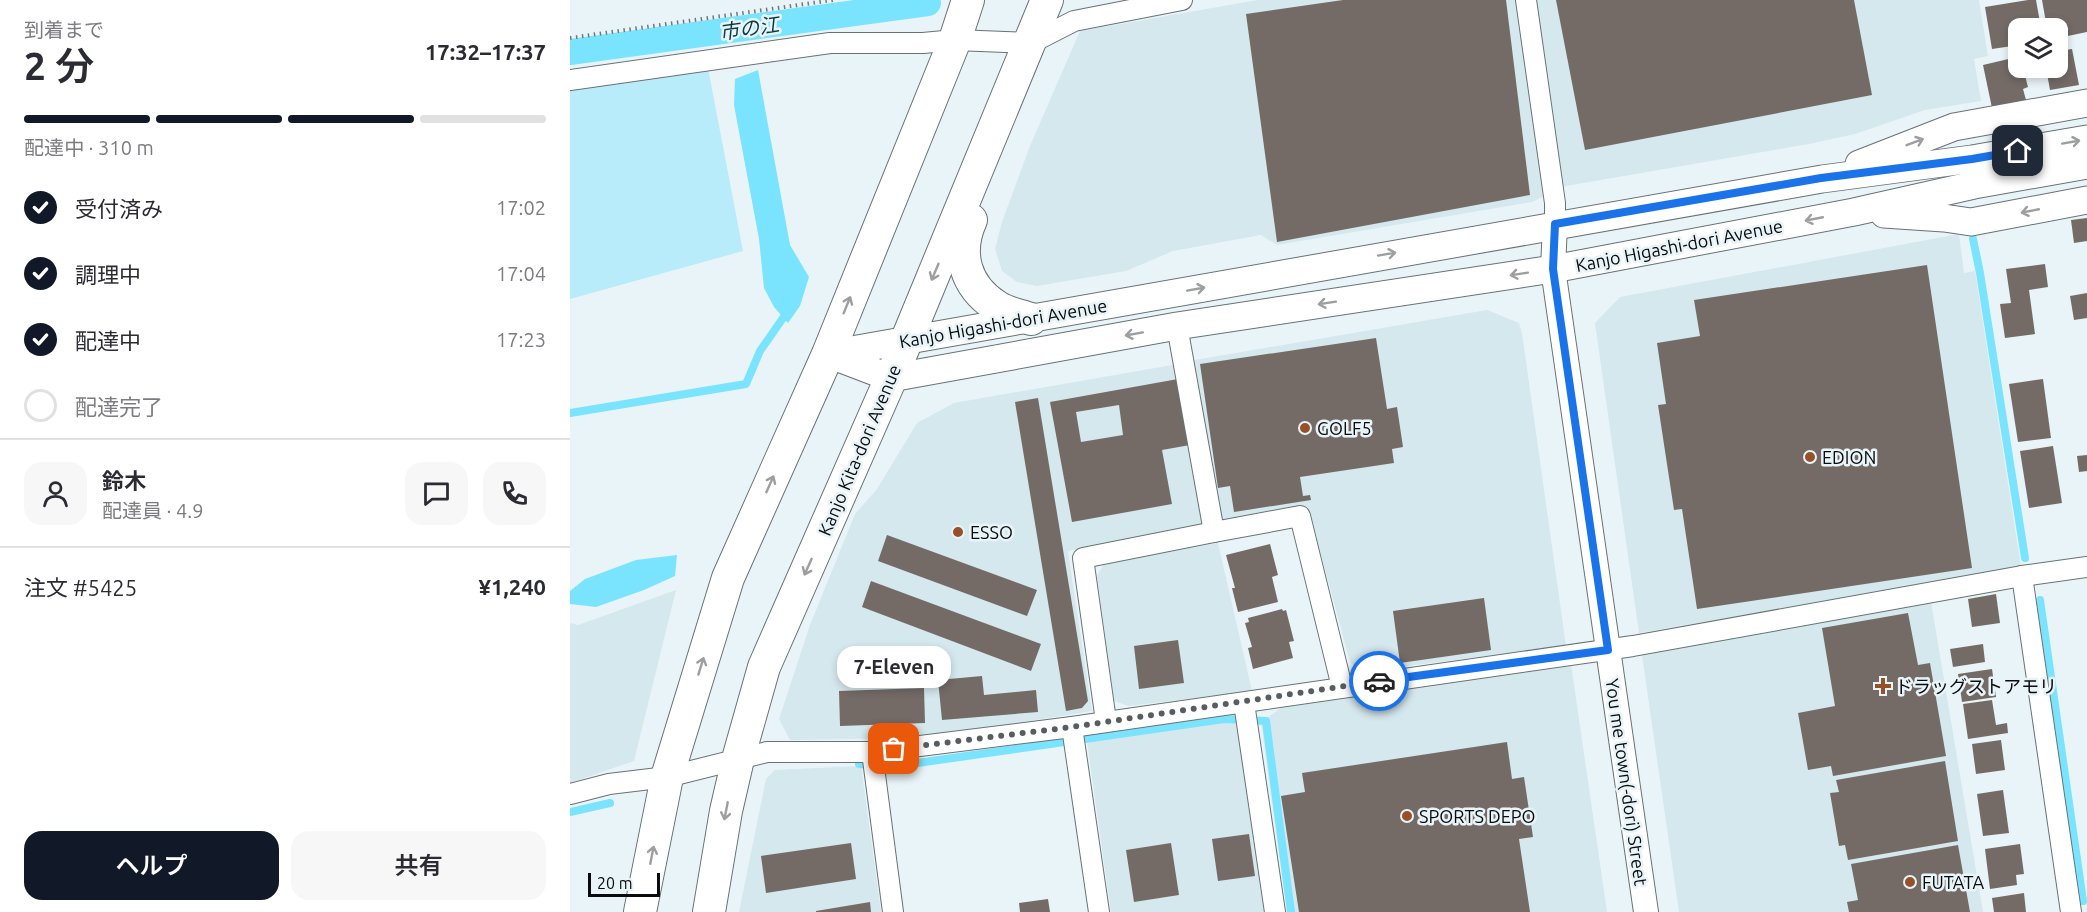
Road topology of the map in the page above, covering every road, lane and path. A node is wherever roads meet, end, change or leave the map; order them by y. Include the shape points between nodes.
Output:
1 (833, 0) edge
2 (968, 0) edge
3 (1047, 0) edge
4 (1182, 0) edge
5 (1526, 0) edge
6 (570, 38) edge
7 (955, 40) junction
8 (1031, 43) junction
9 (570, 80) edge
10 (2087, 103) edge
11 (2087, 139) edge
12 (2087, 165) edge
13 (1973, 172) junction
14 (1821, 178) junction
15 (2087, 200) edge
16 (1854, 212) junction
17 (1555, 224) junction
18 (1553, 269) junction
19 (1031, 319) junction
20 (1177, 326) junction
21 (906, 339) junction
22 (828, 354) junction
23 (891, 378) junction
24 (1214, 532) junction
25 (2087, 567) edge
26 (2022, 576) junction
27 (1608, 650) junction
28 (1342, 687) junction
29 (1246, 715) junction
30 (1106, 721) junction
31 (1073, 737) junction
32 (738, 759) junction
33 (873, 762) junction
34 (667, 777) junction
35 (570, 794) edge
36 (640, 912) edge
37 (709, 912) edge
38 (893, 912) edge
39 (1099, 912) edge
40 (1275, 912) edge
41 (1646, 912) edge
42 (2071, 912) edge

1 - 6 path
2 - 7 highway
3 - 8 highway, Kanjo Kita-dori Avenue
4 - 8 street via 1074,21
5 - 17 street
7 - 8 street
7 - 9 street via 830,43
22 -> 7 highway
8 - 19 highway via 1033,76 966,231 963,261 972,282 997,308
8 -> 21 highway, Kanjo Kita-dori Avenue
14 -> 10 main road via 1954,127
13 -> 11 main road, Kanjo Higashi-dori Avenue
12 - 13 main road, Kanjo Higashi-dori Avenue
13 - 14 main road, Kanjo Higashi-dori Avenue
13 - 16 main road, Kanjo Higashi-dori Avenue
14 - 17 main road, Kanjo Higashi-dori Avenue
15 -> 16 main road via 1971,222
16 -> 18 main road, Kanjo Higashi-dori Avenue
17 - 18 street, You me town(-dori) Street
19 -> 17 main road, Kanjo Higashi-dori Avenue
18 -> 20 main road, Kanjo Higashi-dori Avenue
18 - 27 street, You me town(-dori) Street
19 - 21 main road, Kanjo Higashi-dori Avenue
20 -> 23 main road, Kanjo Higashi-dori Avenue
20 - 24 street
21 - 22 main road, Kanjo Higashi-dori Avenue
21 - 23 highway, Kanjo Kita-dori Avenue
22 - 23 main road
34 -> 22 highway via 728,578
23 -> 32 highway, Kanjo Kita-dori Avenue via 764,667
24 - 28 street via 1300,516
24 - 30 street via 1083,558
25 - 26 street
26 - 27 street
26 - 42 street
27 - 28 street
27 - 41 street, You me town(-dori) Street
28 - 29 street
29 - 30 street
29 - 40 street
30 - 31 street
31 - 33 street
31 - 39 street
32 - 33 street via 767,752
32 - 34 street
32 -> 37 highway, Kanjo Kita-dori Avenue
33 - 38 street
34 - 35 street via 609,784
36 -> 34 highway

